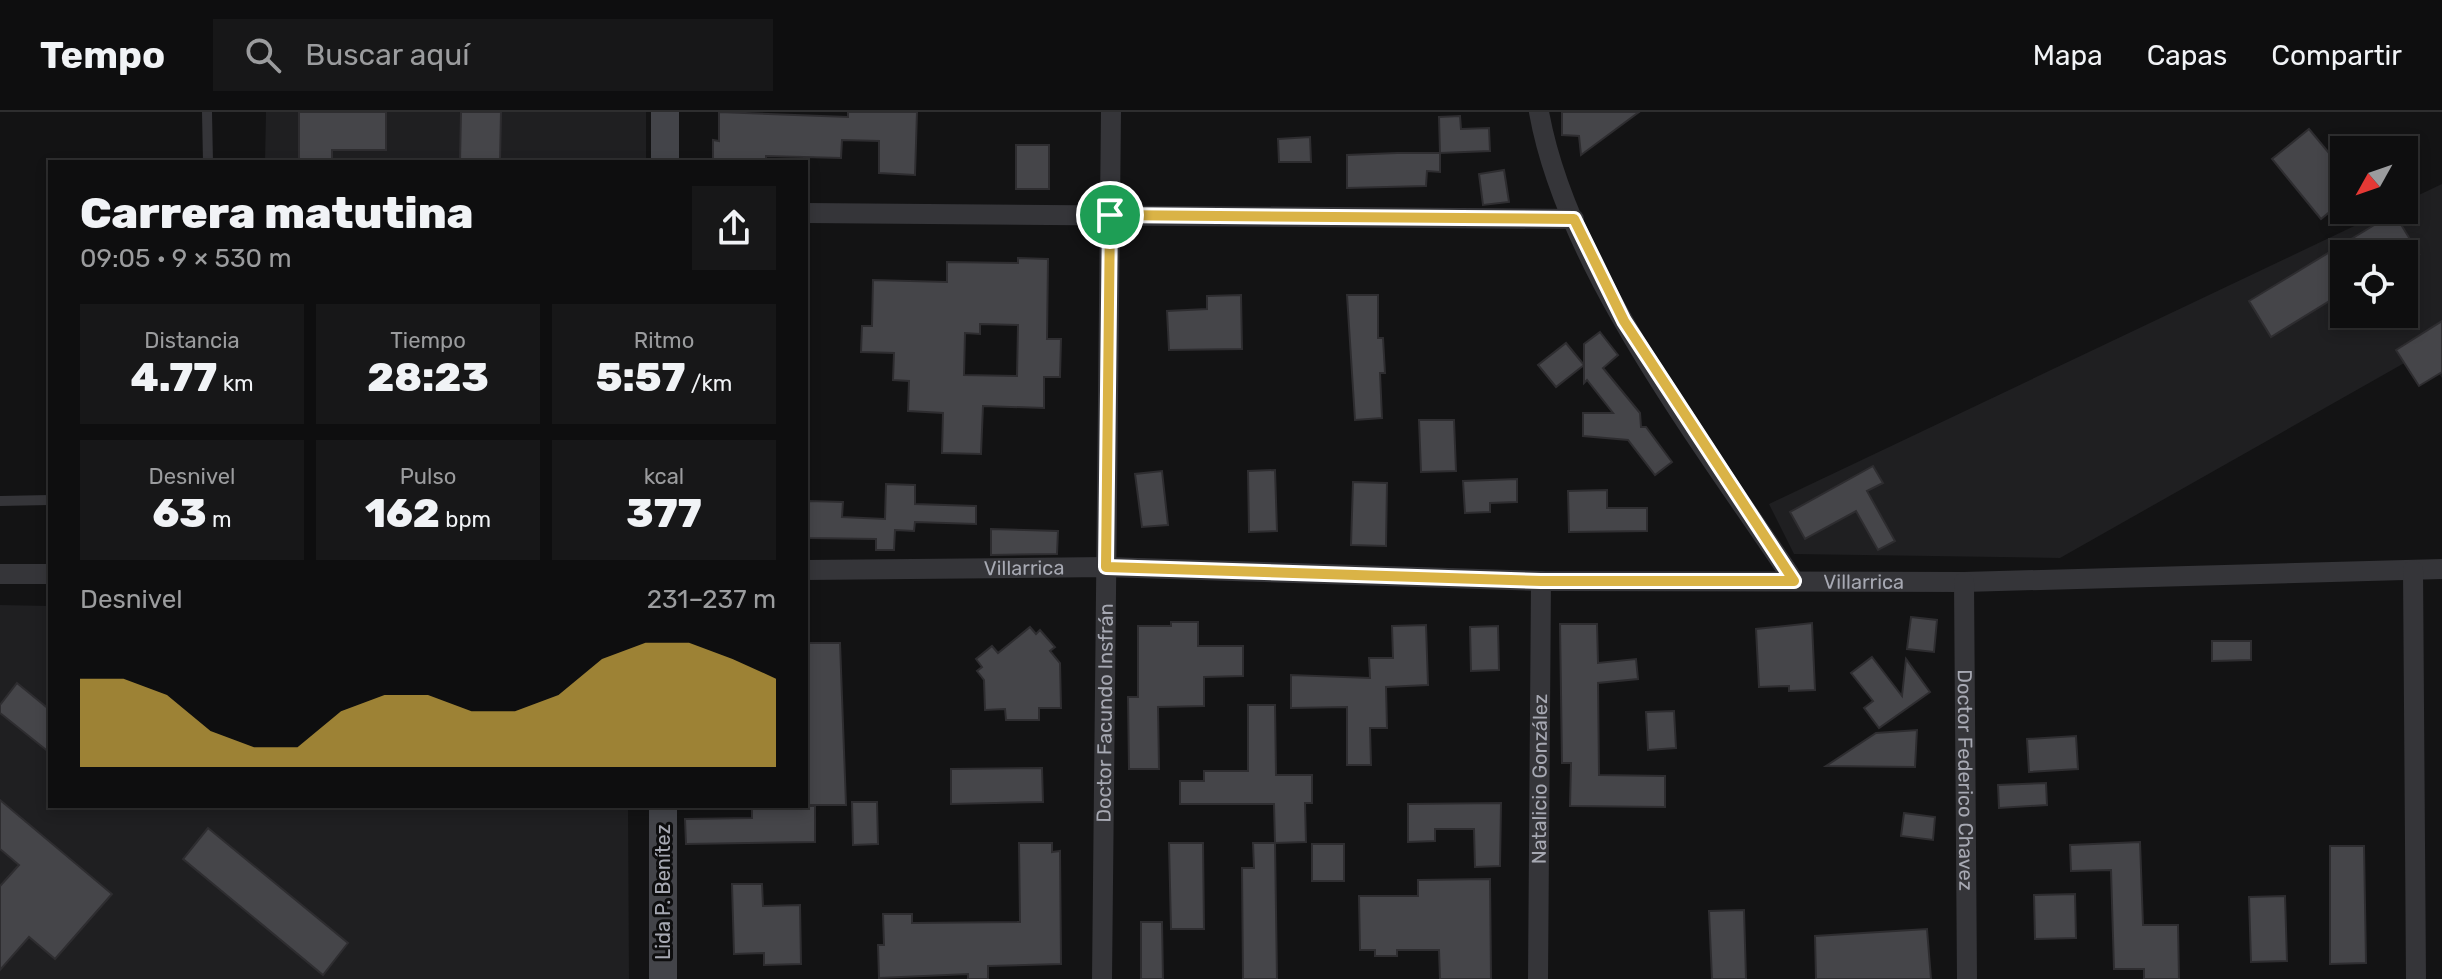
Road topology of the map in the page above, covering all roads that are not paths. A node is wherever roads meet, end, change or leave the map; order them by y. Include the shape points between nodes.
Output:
1 (207, 112) edge
2 (665, 112) edge
3 (1111, 112) edge
4 (1539, 112) edge
5 (208, 160) edge
6 (665, 160) edge
7 (808, 213) edge
8 (1110, 215) junction
9 (1574, 219) junction
10 (48, 500) edge
11 (0, 501) edge
12 (1106, 567) junction
13 (2442, 569) edge
14 (808, 570) edge
15 (2413, 570) junction
16 (0, 574) edge
17 (48, 574) edge
18 (1541, 581) junction
19 (1794, 581) junction
20 (1964, 582) junction
21 (663, 808) edge
22 (663, 979) edge
23 (1102, 979) edge
24 (1538, 979) edge
25 (1967, 979) edge
26 (2416, 979) edge

1 - 5 lane
2 - 6 street
3 - 8 street, Doctor Facundo Insfrán
4 - 9 street via 1546,153
7 - 8 street
8 - 9 street
8 - 12 street, Doctor Facundo Insfrán
9 - 19 street via 1624,321
10 - 11 lane
12 - 14 street, Villarrica
12 - 18 street, Villarrica
12 - 23 street, Doctor Facundo Insfrán
13 - 15 street, Villarrica
15 - 20 street, Villarrica
15 - 26 street
16 - 17 street
18 - 19 street, Villarrica
18 - 24 street, Natalicio González
19 - 20 street, Villarrica
20 - 25 street, Doctor Federico Chavez
21 - 22 street, Lida P. Benítez

